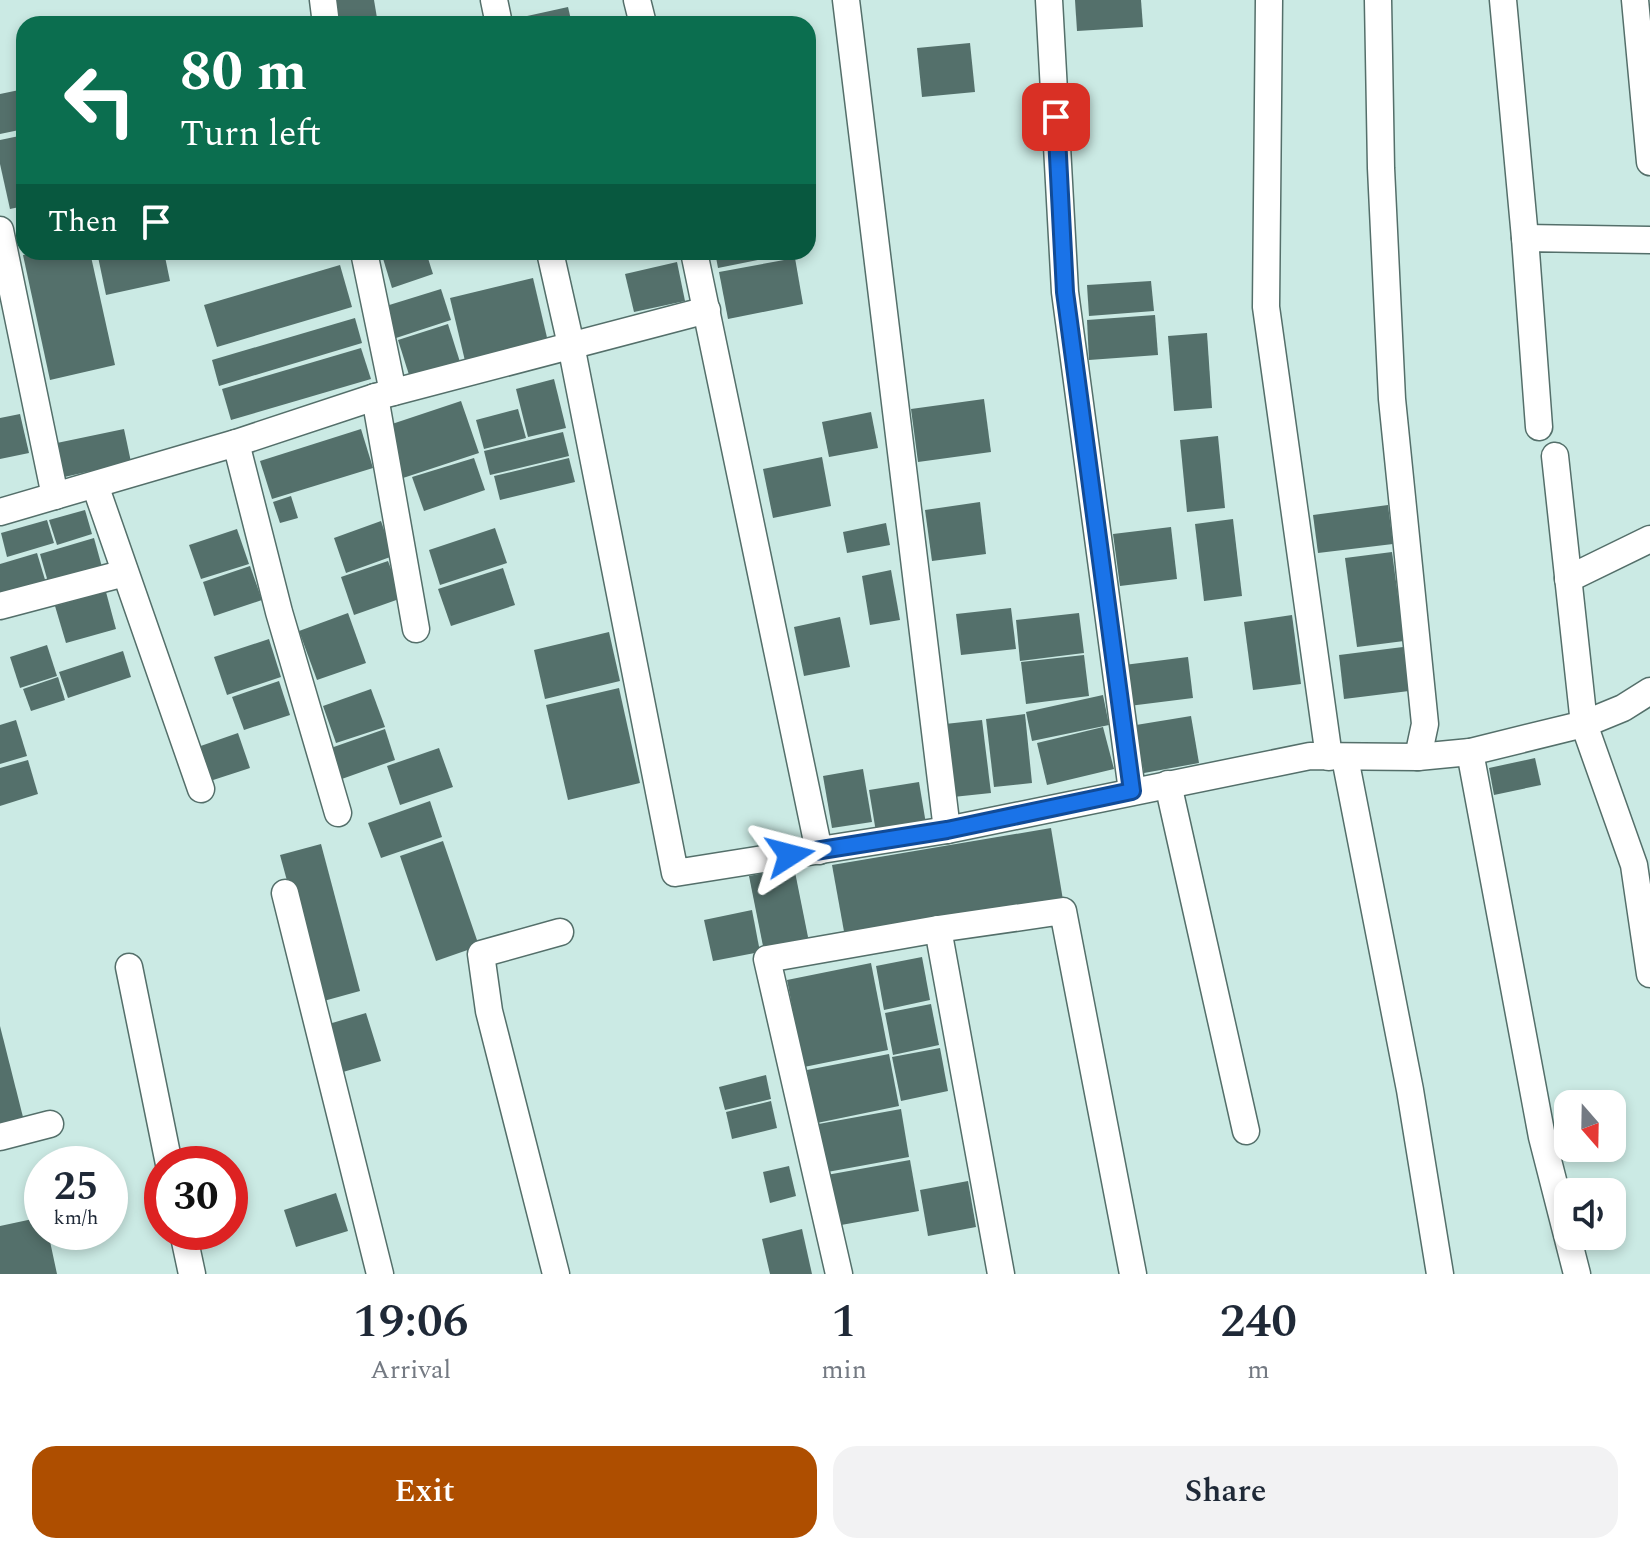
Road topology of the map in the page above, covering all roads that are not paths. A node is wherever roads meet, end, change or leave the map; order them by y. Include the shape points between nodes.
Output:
1 (846, 0) edge
2 (1049, 0) edge
3 (1269, 0) edge
4 (1378, 0) edge
5 (1503, 0) edge
6 (1635, 0) edge
7 (1650, 162) edge
8 (0, 230) edge
9 (1525, 238) junction
10 (1650, 240) edge
11 (365, 260) edge
12 (552, 260) edge
13 (696, 260) edge
14 (707, 310) junction
15 (571, 345) junction
16 (384, 395) junction
17 (1539, 427) dead end
18 (236, 443) junction
19 (1555, 456) dead end
20 (95, 485) junction
21 (55, 496) junction
22 (0, 512) edge
23 (1650, 539) edge
24 (125, 573) junction
25 (1568, 579) junction
26 (0, 606) edge
27 (416, 629) dead end
28 (1650, 691) edge
29 (1584, 724) junction
30 (1470, 752) junction
31 (1337, 757) junction
32 (1418, 757) junction
33 (1168, 784) junction
34 (201, 789) dead end
35 (1132, 791) junction
36 (338, 813) dead end
37 (947, 830) junction
38 (819, 851) junction
39 (285, 893) dead end
40 (938, 929) junction
41 (560, 932) dead end
42 (129, 967) dead end
43 (1650, 974) edge
44 (50, 1124) dead end
45 (1246, 1131) dead end
46 (0, 1137) edge
47 (165, 1146) edge
48 (187, 1250) edge
49 (192, 1274) edge
50 (380, 1274) edge
51 (556, 1274) edge
52 (839, 1274) edge
53 (1001, 1274) edge
54 (1133, 1274) edge
55 (1440, 1274) edge
56 (1577, 1274) edge

1 - 37 street
2 - 35 street via 1065,292
3 - 31 street via 1266,307
4 - 32 street via 1392,399 1425,724
5 - 9 street
6 - 7 street
8 - 21 street
9 - 10 street
9 - 17 street
11 - 16 street
12 - 15 street
13 - 14 street
14 - 15 street
14 - 38 street
15 - 16 street
15 - 38 street via 675,873
16 - 18 street
16 - 27 street
18 - 20 street
18 - 36 street
19 - 25 street
20 - 21 street
20 - 24 street
21 - 22 street
23 - 25 street
24 - 26 street
24 - 34 street
25 - 29 street
28 - 29 street
29 - 30 street
29 - 43 street via 1634,865
30 - 32 street
30 - 56 street via 1542,1137
31 - 32 street
31 - 33 street via 1310,756
31 - 55 street via 1410,1090
33 - 35 street
33 - 45 street
35 - 37 street
37 - 38 street
39 - 50 street
40 - 52 street via 767,959
40 - 53 street
40 - 54 street via 1063,911
41 - 51 street via 481,954 489,1011
42 - 47 street
44 - 46 street
48 - 49 street

